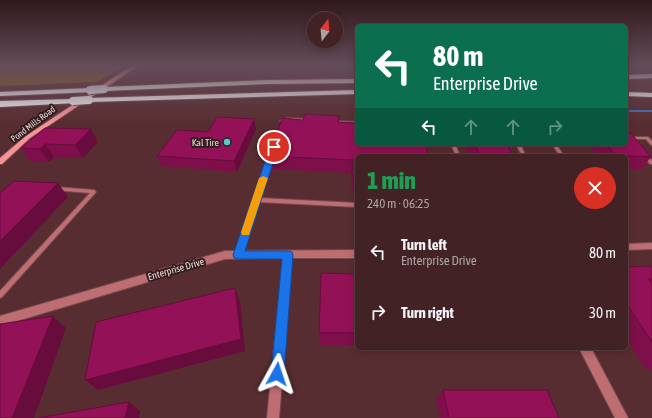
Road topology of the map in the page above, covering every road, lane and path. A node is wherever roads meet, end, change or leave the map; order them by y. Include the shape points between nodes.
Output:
1 (106, 85) edge
2 (209, 85) edge
3 (355, 92) edge
4 (628, 93) edge
5 (652, 93) edge
6 (0, 94) edge
7 (0, 104) edge
8 (318, 121) edge
9 (326, 121) edge
10 (355, 123) edge
11 (280, 128) edge
12 (632, 143) edge
13 (652, 144) edge
14 (273, 150) edge
15 (642, 152) edge
16 (646, 157) junction
17 (652, 157) edge
18 (0, 162) edge
19 (652, 163) edge
20 (46, 188) edge
21 (256, 200) junction
22 (355, 205) edge
23 (652, 246) edge
24 (628, 247) edge
25 (355, 254) edge
26 (238, 255) junction
27 (288, 255) junction
28 (1, 292) edge
29 (0, 322) edge
30 (586, 350) edge
31 (273, 418) edge
32 (622, 418) edge

1 - 18 main road, Pond Mills Road via 28,137
2 - 6 highway, bridge
3 - 7 highway, bridge
4 - 5 highway
8 - 11 lane via 287,119
9 - 10 lane
12 - 13 lane via 628,138 647,138
14 - 21 lane
15 - 16 lane
16 - 17 lane
16 - 19 lane
20 - 28 lane via 94,192
21 - 22 lane
21 - 26 lane
23 - 24 street
25 - 27 street, Enterprise Drive
26 - 27 street, Enterprise Drive
26 - 29 street, Enterprise Drive via 225,255 175,268
27 - 31 street
30 - 32 street

